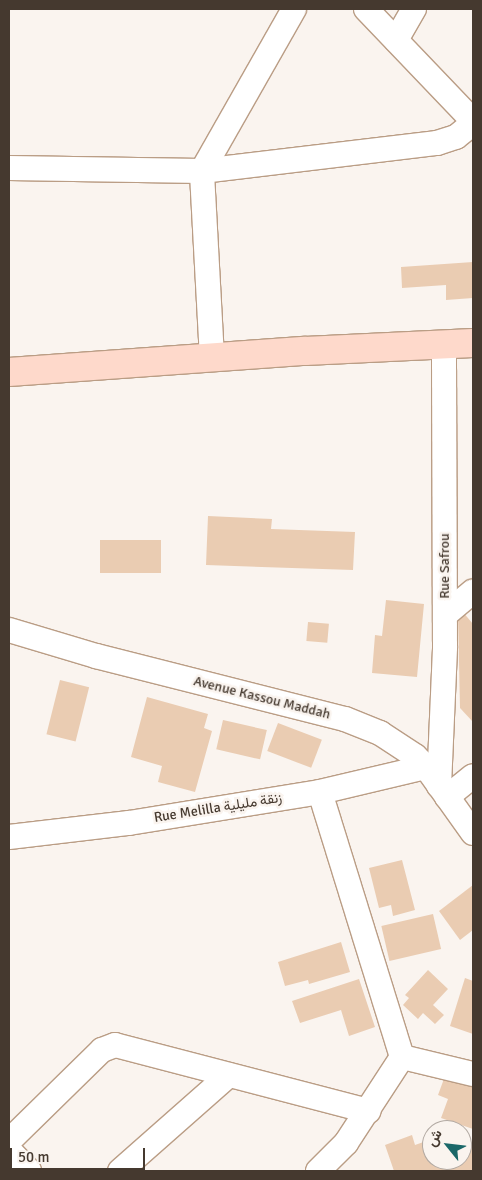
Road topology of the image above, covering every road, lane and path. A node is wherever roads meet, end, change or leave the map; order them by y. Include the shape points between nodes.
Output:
1 (294, 9) edge
2 (366, 9) edge
3 (414, 9) edge
4 (396, 40) junction
5 (473, 122) edge
6 (9, 168) edge
7 (202, 170) junction
8 (473, 343) edge
9 (444, 345) junction
10 (212, 358) junction
11 (9, 372) edge
12 (473, 592) edge
13 (446, 614) junction
14 (9, 630) edge
15 (473, 776) edge
16 (438, 784) junction
17 (320, 792) junction
18 (473, 833) edge
19 (10, 838) edge
20 (402, 1057) junction
21 (473, 1074) edge
22 (228, 1075) junction
23 (369, 1111) junction
24 (9, 1141) edge
25 (9, 1150) edge
26 (29, 1171) edge
27 (120, 1171) edge
28 (318, 1171) edge

1 - 7 street
2 - 4 street
3 - 4 street
4 - 5 street
5 - 7 street via 456,137 437,143
6 - 7 street
7 - 10 street
8 - 9 main road
9 - 10 main road
9 - 13 street, Rue Safrou
10 - 11 main road
12 - 13 street
13 - 16 street, Rue Safrou
14 - 16 street, Avenue Kassou Maddah via 96,656 345,719 389,737
15 - 16 street
16 - 17 street, Rue Melilla زنقة مليلية
16 - 18 street, Avenue Kassou Maddah
17 - 19 street, Rue Melilla زنقة مليلية
17 - 20 street
20 - 21 street
20 - 23 street
22 - 23 street
22 - 24 street via 126,1047 109,1046
22 - 27 street
23 - 28 street via 346,1143
25 - 26 street

